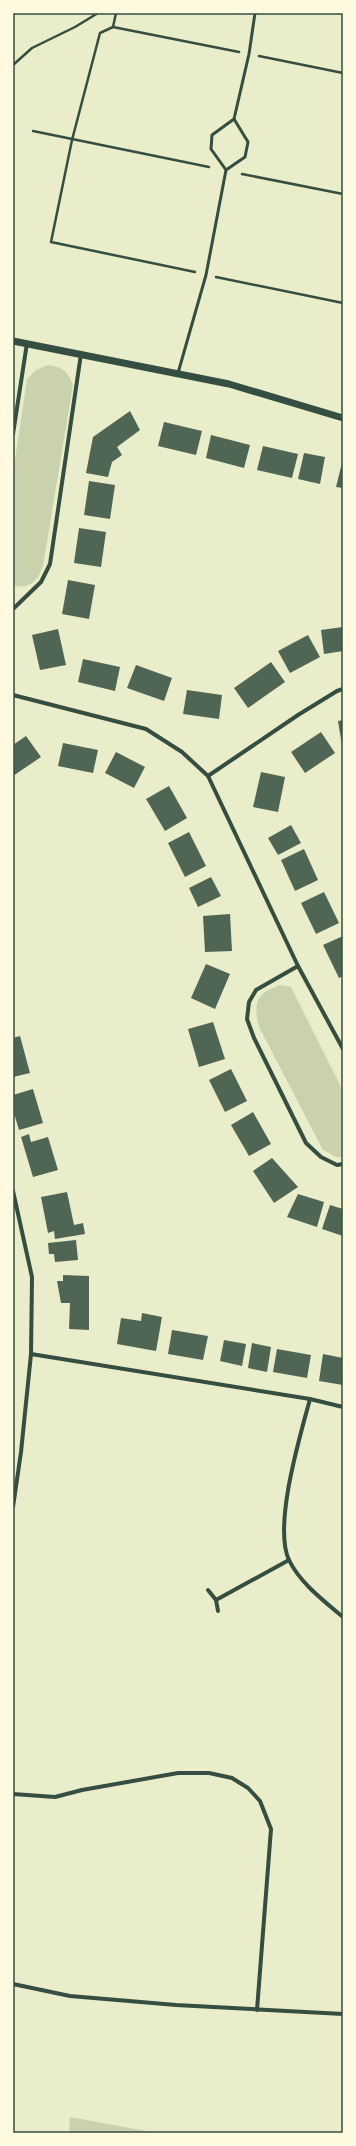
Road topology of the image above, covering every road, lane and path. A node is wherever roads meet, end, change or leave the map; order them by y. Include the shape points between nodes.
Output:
1 (98, 13) edge
2 (116, 13) edge
3 (255, 13) edge
4 (113, 27) junction
5 (249, 54) junction
6 (13, 65) edge
7 (343, 74) edge
8 (234, 119) junction
9 (33, 131) dead end
10 (72, 140) junction
11 (226, 170) junction
12 (343, 194) edge
13 (206, 275) junction
14 (343, 303) edge
15 (13, 340) edge
16 (27, 343) junction
17 (81, 354) junction
18 (177, 374) junction
19 (343, 418) edge
20 (13, 434) edge
21 (13, 609) edge
22 (343, 690) edge
23 (13, 695) edge
24 (208, 776) junction
25 (298, 966) junction
26 (343, 1048) edge
27 (343, 1164) edge
28 (13, 1191) edge
29 (31, 1354) junction
30 (310, 1400) junction
31 (343, 1407) edge
32 (13, 1507) edge
33 (289, 1560) junction
34 (208, 1590) dead end
35 (216, 1600) junction
36 (218, 1611) dead end
37 (343, 1617) edge
38 (13, 1794) edge
39 (13, 1984) edge
40 (257, 2010) junction
41 (343, 2014) edge

1 - 6 path via 32,48
2 - 4 path
3 - 5 lane
4 - 5 path
4 - 10 path via 100,33
5 - 7 path
5 - 8 lane
8 - 11 lane via 248,142 245,157
8 - 11 lane via 212,135 211,149
9 - 10 path
10 - 11 path
10 - 13 path via 51,242
11 - 12 path
11 - 13 lane
13 - 14 path
13 - 18 lane
15 - 16 street
16 - 17 street
16 - 20 street
17 - 18 street
17 - 21 street via 50,564 41,582
18 - 19 street via 228,384
22 - 24 street via 337,691 298,715
23 - 24 street via 146,730 182,752
24 - 25 street
25 - 26 street
25 - 27 street via 256,990 249,1002 247,1019 306,1143 320,1157
28 - 29 street via 32,1278
29 - 30 street
29 - 32 street
30 - 31 street
30 - 33 street via 293,1460 283,1532
33 - 35 street
33 - 37 street via 309,1587
34 - 35 street
35 - 36 street
38 - 40 street via 55,1798 178,1773 209,1773 232,1778 248,1788 260,1801 271,1829
39 - 40 street via 70,1996
40 - 41 street

